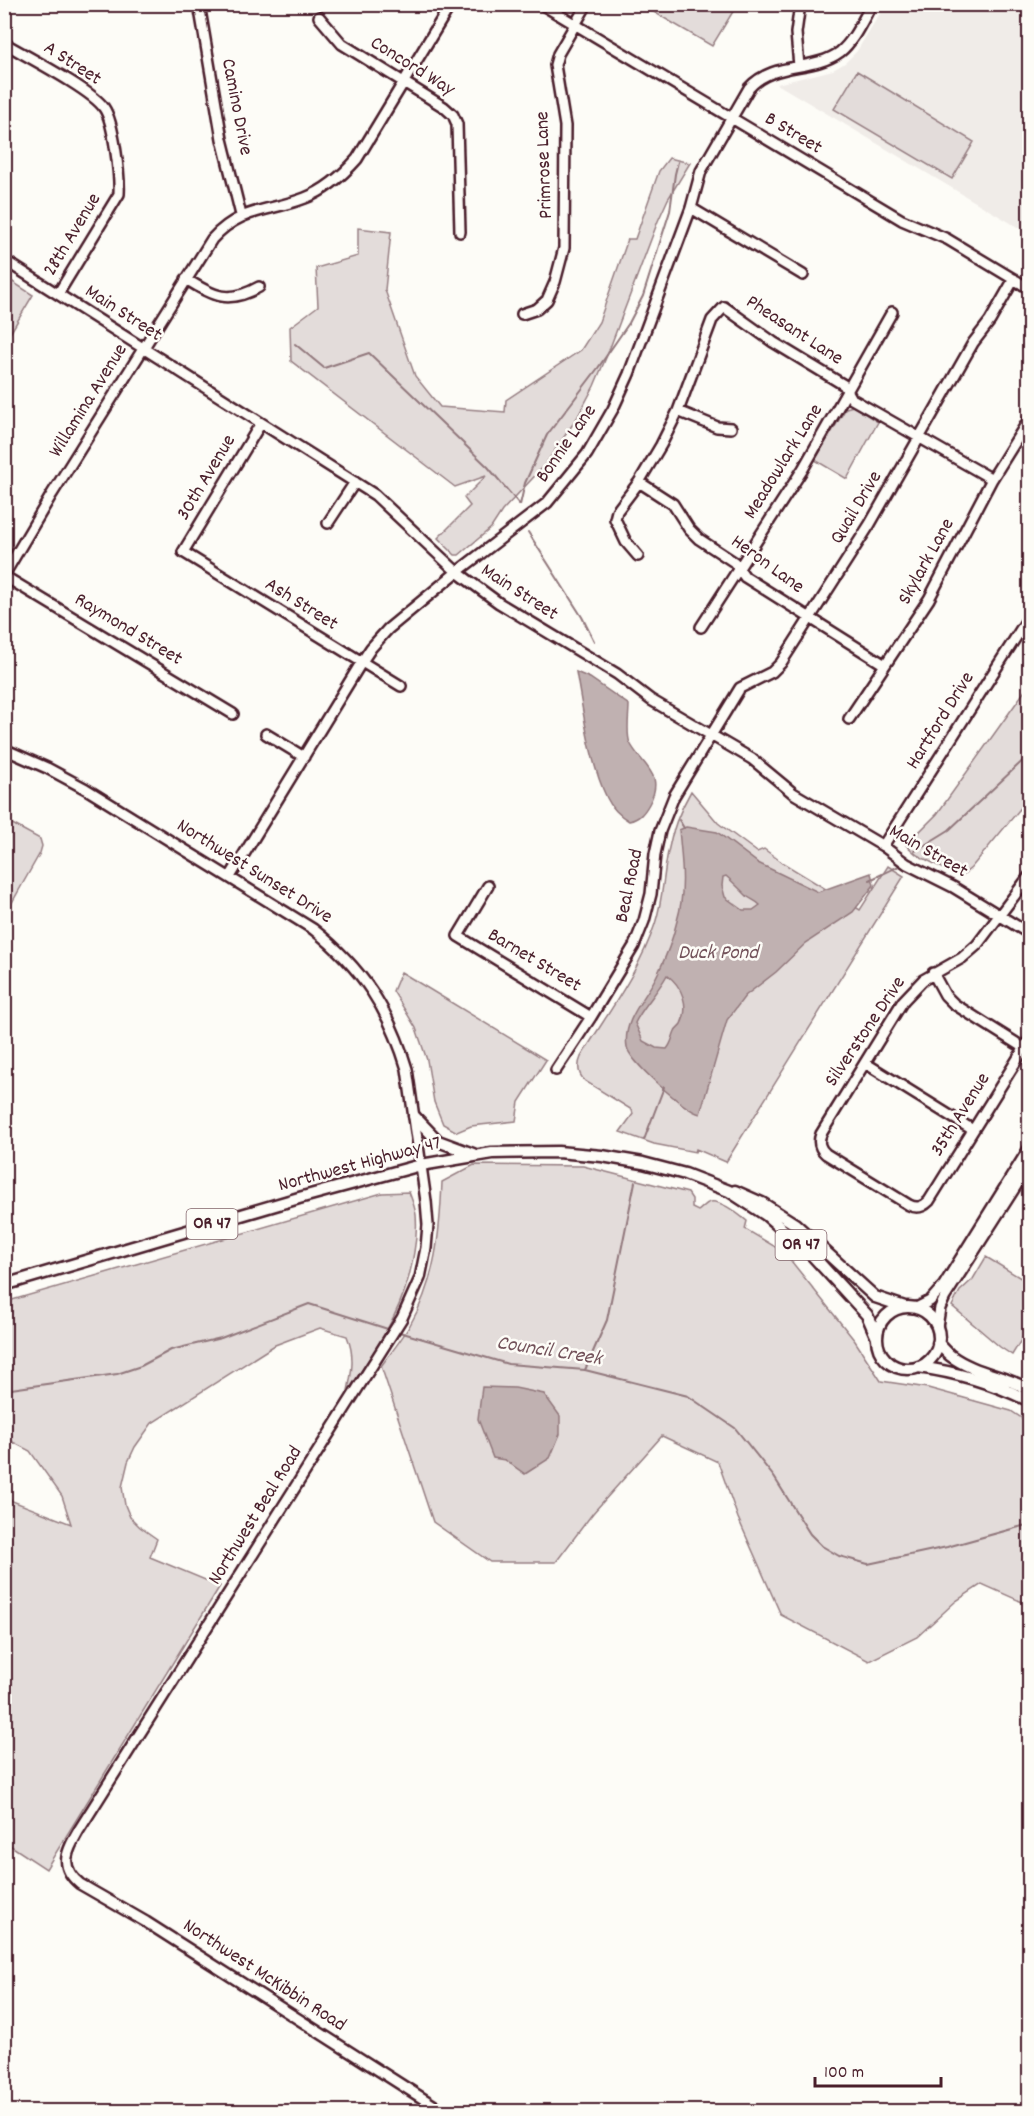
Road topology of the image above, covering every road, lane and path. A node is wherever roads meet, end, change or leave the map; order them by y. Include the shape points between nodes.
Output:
1 (199, 4) edge
2 (451, 4) edge
3 (541, 4) edge
4 (587, 4) edge
5 (801, 4) edge
6 (872, 4) edge
7 (318, 17) dead end
8 (576, 25) junction
9 (4, 43) edge
10 (799, 66) junction
11 (403, 83) junction
12 (731, 118) junction
13 (116, 160) joint
14 (691, 208) junction
15 (241, 215) junction
16 (460, 232) dead end
17 (4, 260) edge
18 (803, 275) dead end
19 (186, 279) junction
20 (1014, 279) junction
21 (259, 287) dead end
22 (1029, 289) edge
23 (58, 294) junction
24 (892, 312) dead end
25 (522, 314) dead end
26 (143, 348) junction
27 (848, 392) junction
28 (678, 411) junction
29 (1029, 418) edge
30 (261, 423) junction
31 (731, 428) dead end
32 (920, 437) junction
33 (992, 479) junction
34 (355, 482) junction
35 (639, 482) junction
36 (328, 523) dead end
37 (183, 552) joint
38 (638, 556) dead end
39 (739, 568) junction
40 (457, 572) junction
41 (4, 576) edge
42 (1029, 615) edge
43 (809, 617) junction
44 (701, 627) dead end
45 (361, 663) junction
46 (885, 665) junction
47 (401, 686) dead end
48 (233, 714) dead end
49 (849, 719) dead end
50 (266, 734) dead end
51 (710, 735) junction
52 (4, 748) edge
53 (303, 757) junction
54 (883, 846) junction
55 (1029, 875) edge
56 (230, 877) junction
57 (488, 886) dead end
58 (999, 915) junction
59 (1029, 934) edge
60 (933, 973) junction
61 (591, 1017) junction
62 (1027, 1044) edge
63 (865, 1063) junction
64 (556, 1070) dead end
65 (414, 1116) junction
66 (973, 1130) junction
67 (1029, 1147) edge
68 (476, 1155) junction
69 (1029, 1164) edge
70 (421, 1165) junction
71 (729, 1191) junction
72 (921, 1207) joint
73 (4, 1285) edge
74 (911, 1308) junction
75 (937, 1327) junction
76 (877, 1338) junction
77 (938, 1343) junction
78 (918, 1367) junction
79 (1029, 1390) edge
80 (1029, 1401) edge
81 (68, 1869) joint
82 (444, 2112) edge

1 - 15 street, Camino Drive via 222,139
2 - 11 street, Willamina Avenue
3 - 8 street, B Street
4 - 8 street, Primrose Lane
5 - 10 street via 796,33
6 - 10 street, Bonnie Lane via 840,51
7 - 11 street, Concord Way via 342,44
8 - 12 street, B Street
8 - 25 street, Primrose Lane via 555,65 566,126 564,248 547,300
9 - 13 street, A Street via 90,95 104,108
10 - 12 street, Bonnie Lane via 755,82
11 - 15 street, Willamina Avenue via 344,174 304,198
11 - 16 street, Concord Way via 444,107 457,124
12 - 14 street, Bonnie Lane via 701,171
12 - 20 street, B Street via 902,220 947,239
13 - 23 street, 28th Avenue via 119,194
14 - 18 street
14 - 40 street, Bonnie Lane via 626,382 587,454 547,503
15 - 19 street, Willamina Avenue via 212,238
17 - 23 street, Main Street
19 - 21 street via 224,298 243,296
19 - 26 street, Willamina Avenue
20 - 22 street, B Street
20 - 32 street, Quail Drive
23 - 26 street, Main Street
24 - 27 street, Meadowlark Lane
26 - 30 street, Main Street
26 - 41 street, Willamina Avenue
27 - 28 street, Pheasant Lane via 844,385 724,307 712,320
27 - 32 street, Pheasant Lane via 852,399
27 - 39 street, Meadowlark Lane
28 - 31 street via 717,427
28 - 35 street, Pheasant Lane
29 - 33 street, Skylark Lane
30 - 34 street, Main Street
30 - 37 street, 30th Avenue
32 - 33 street, Pheasant Lane
32 - 43 street, Quail Drive via 870,524
33 - 46 street, Skylark Lane via 929,599
34 - 36 street
34 - 40 street, Main Street via 386,504
35 - 38 street, Pheasant Lane via 615,519
35 - 39 street, Heron Lane via 673,504 689,529
37 - 45 street, Ash Street
39 - 43 street, Heron Lane via 745,577
39 - 44 street, Meadowlark Lane
40 - 45 street, Bonnie Lane via 388,629
40 - 51 street, Main Street via 499,603
41 - 48 street, Raymond Street
42 - 54 street, Hartford Drive
43 - 46 street, Heron Lane
43 - 51 street, Quail Drive via 778,668 740,688
45 - 47 street, Ash Street
45 - 53 street, Bonnie Lane
46 - 49 street, Skylark Lane
50 - 53 street
51 - 54 street, Main Street via 752,759 793,793
51 - 61 street, Beal Road via 674,796 660,831 651,894 638,938
52 - 56 street, Northwest Sunset Drive via 68,779
53 - 56 street, Bonnie Lane
54 - 58 street, Main Street via 907,864
55 - 58 street, Silverstone Drive
56 - 65 street, Northwest Sunset Drive via 313,928 363,977 385,1011 401,1050
57 - 61 street, Barnet Street via 458,936
58 - 59 street, Main Street
58 - 60 street, Silverstone Drive via 966,956
60 - 62 street via 954,1004
60 - 63 street, Silverstone Drive via 903,1001
61 - 64 street, Beal Road
62 - 66 street, 35th Avenue
63 - 66 street
63 - 72 street, Silverstone Drive via 821,1134 819,1144 835,1160 909,1205
65 - 68 main road via 438,1141
65 - 70 street, Northwest Sunset Drive
66 - 72 street, 35th Avenue via 929,1201
67 - 74 street via 944,1285 930,1300
68 - 70 main road, Northwest Highway 47 / OR 47
68 - 71 main road, Northwest Highway 47 / OR 47 via 537,1151 602,1156 663,1168
69 - 75 street via 945,1297
70 - 73 main road, Northwest Highway 47 / OR 47
70 - 81 street, Northwest Beal Road via 427,1213 426,1248 420,1278 402,1318 79,1830 69,1847
71 - 74 main road, Northwest Highway 47 via 746,1195 795,1224 875,1297
71 - 76 main road, Northwest Highway 47 / OR 47 via 766,1215 812,1255 867,1315
74 - 75 main road via 925,1312
74 - 76 main road via 896,1310 882,1321
75 - 77 main road
76 - 78 main road via 890,1363
77 - 78 main road via 932,1358
77 - 79 main road via 963,1364
78 - 80 main road via 970,1378
81 - 82 street, Northwest McKibbin Road via 80,1884

